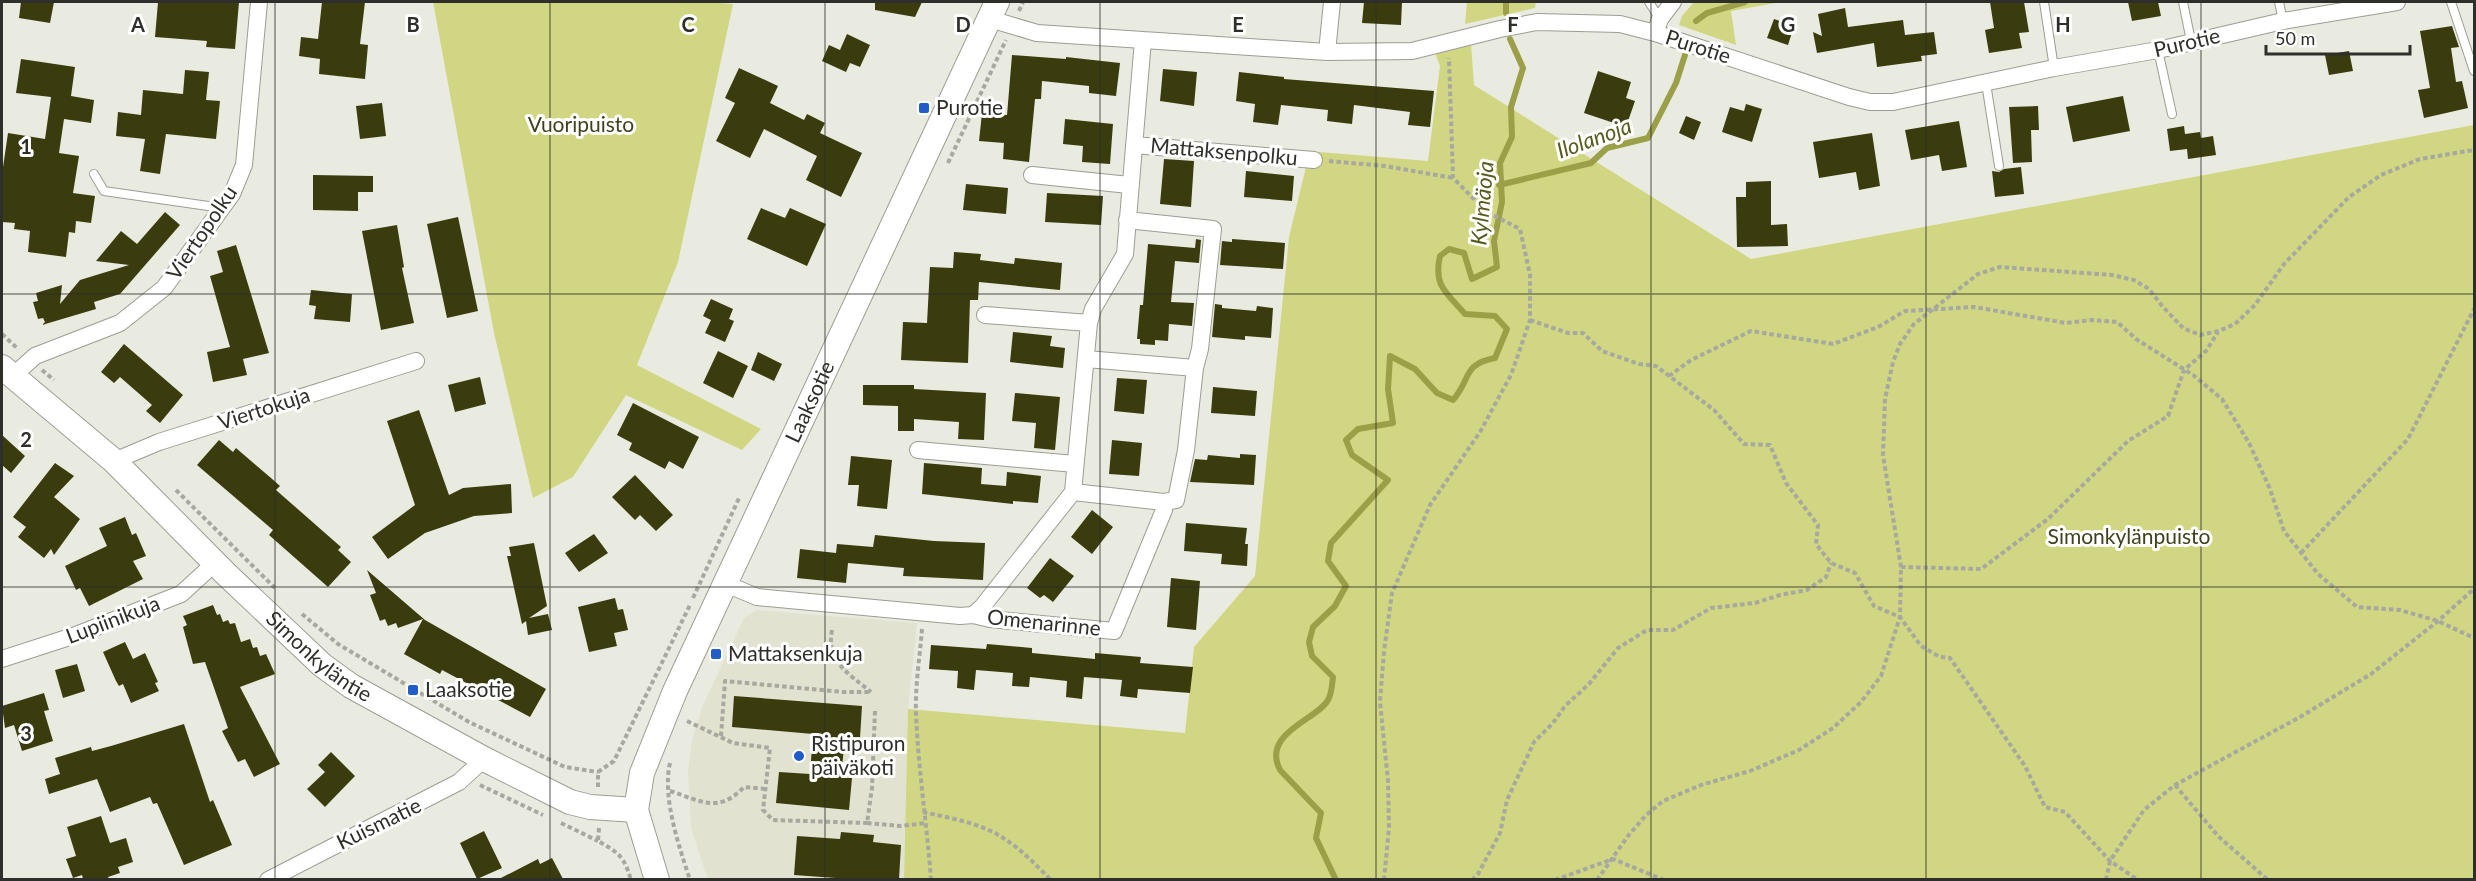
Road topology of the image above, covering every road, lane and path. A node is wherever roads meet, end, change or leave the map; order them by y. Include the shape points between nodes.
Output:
1 (259, 2) edge
2 (1023, 2) edge
3 (1332, 2) edge
4 (1649, 2) edge
5 (1673, 2) edge
6 (2044, 2) edge
7 (2183, 2) edge
8 (2279, 2) edge
9 (2397, 2) edge
10 (2451, 2) edge
11 (1000, 16) edge
12 (2283, 21) junction
13 (1657, 26) junction
14 (1143, 40) junction
15 (2191, 41) junction
16 (1447, 43) junction
17 (2158, 50) junction
18 (1327, 52) junction
19 (2054, 68) junction
20 (2475, 71) edge
21 (1986, 83) junction
22 (2172, 114) dead end
23 (1134, 145) junction
24 (2475, 150) edge
25 (1314, 160) joint
26 (1999, 166) dead end
27 (943, 172) dead end
28 (94, 174) dead end
29 (1032, 175) dead end
30 (1454, 177) junction
31 (1129, 184) junction
32 (222, 208) junction
33 (1127, 220) junction
34 (1933, 309) junction
35 (2475, 309) edge
36 (985, 315) dead end
37 (1530, 320) junction
38 (1089, 323) junction
39 (2219, 331) junction
40 (2, 334) edge
41 (1086, 359) junction
42 (31, 360) junction
43 (416, 361) dead end
44 (1195, 368) junction
45 (2184, 370) junction
46 (7, 372) edge
47 (1669, 376) junction
48 (57, 383) dead end
49 (918, 450) dead end
50 (114, 461) junction
51 (1075, 464) junction
52 (170, 485) dead end
53 (1073, 492) junction
54 (1164, 502) junction
55 (2301, 553) junction
56 (1832, 562) junction
57 (215, 563) junction
58 (1901, 567) junction
59 (726, 584) junction
60 (2475, 589) edge
61 (277, 590) dead end
62 (293, 607) dead end
63 (924, 613) junction
64 (973, 615) junction
65 (1900, 617) junction
66 (2438, 621) junction
67 (832, 630) dead end
68 (2475, 638) edge
69 (2, 659) edge
70 (875, 711) dead end
71 (691, 713) dead end
72 (687, 721) junction
73 (682, 732) dead end
74 (721, 736) junction
75 (484, 759) junction
76 (671, 761) dead end
77 (598, 772) dead end
78 (2175, 785) junction
79 (766, 789) junction
80 (669, 791) junction
81 (636, 810) junction
82 (923, 812) junction
83 (867, 823) junction
84 (926, 823) junction
85 (1613, 858) junction
86 (2110, 861) junction
87 (268, 879) edge
88 (657, 879) edge
89 (690, 879) edge
90 (932, 879) edge
91 (1051, 879) edge
92 (1384, 879) edge
93 (1472, 879) edge
94 (1556, 879) edge
95 (1597, 879) edge
96 (1664, 879) edge
97 (2106, 879) edge
98 (2138, 879) edge
99 (2268, 879) edge

1 - 32 street, Viertopolku via 244,165
2 - 11 path
3 - 18 street
4 - 13 lane
5 - 13 street
6 - 19 lane
7 - 15 lane
8 - 12 lane
9 - 12 street, Purotie
10 - 20 lane
11 - 14 street, Purotie via 1037,33
11 - 27 path
11 - 59 main road, Laaksotie
12 - 15 street, Purotie
13 - 16 street, Purotie via 1537,22
13 - 21 street, Purotie via 1870,102 1893,102
14 - 18 street, Purotie
14 - 23 street
15 - 17 street, Purotie
16 - 18 street, Purotie via 1413,51
16 - 30 path
17 - 19 street, Purotie
17 - 22 lane
19 - 21 street, Purotie
21 - 26 lane
23 - 25 street, Mattaksenpolku
23 - 31 street
24 - 39 path via 2420,159 2381,174 2349,197 2284,264 2255,305 2235,324
25 - 30 path
28 - 32 lane via 104,191
29 - 31 street
30 - 37 path via 1486,212 1520,229 1530,274
31 - 33 street
32 - 42 street, Viertopolku via 164,288 120,323
33 - 38 street via 1125,254
33 - 44 street via 1213,229
34 - 39 path via 1978,274 2000,267 2054,270 2134,280 2150,289 2183,328 2200,335
34 - 45 path via 1974,307 2066,323 2117,322
34 - 47 path via 1905,311 1878,327 1833,344 1751,331 1691,360
34 - 58 path via 1914,324 1900,344 1885,399 1883,455
35 - 55 path via 2408,439
36 - 38 street
37 - 47 path via 1569,333 1583,333 1602,351 1656,366
37 - 92 path via 1511,375 1480,432 1431,506 1392,593 1380,702 1388,781
38 - 41 street
39 - 45 path via 2206,351
40 - 42 path
41 - 44 street
41 - 51 street
42 - 46 street, Viertopolku
42 - 48 path
43 - 50 street, Viertokuja via 159,442
44 - 54 street via 1176,500
45 - 55 path via 2222,399 2249,443 2284,531
45 - 58 path via 2168,416 2128,441 2048,519 1981,569
46 - 50 main road, Simonkyläntie
47 - 56 path via 1714,410 1744,444 1770,445 1786,483 1818,525 1816,544
49 - 51 street
50 - 57 main road, Simonkyläntie
51 - 53 street
52 - 61 path
53 - 54 street
53 - 64 street
54 - 64 street, Omenarinne via 1114,631
55 - 66 path via 2318,574 2357,607 2400,610
56 - 65 path via 1855,573 1874,606
56 - 93 path via 1827,577 1807,590 1755,603 1711,608 1673,630 1647,630 1618,648 1534,742 1507,800 1500,833
57 - 69 street, Lupiinikuja via 181,594 76,636
57 - 75 main road, Simonkyläntie via 322,665 351,686
58 - 65 path
59 - 63 street via 758,597
59 - 81 main road, Laaksotie via 675,691 642,773
60 - 66 path
62 - 77 path via 338,644 469,722 565,766
63 - 64 street
63 - 82 path via 916,710
65 - 85 path via 1881,676 1833,728 1799,750 1663,801 1646,815
65 - 86 path via 1922,646 1940,657 1950,658 2025,766 2045,807 2065,812
66 - 68 path
66 - 78 path via 2371,674
67 - 74 path via 832,655 871,692 725,681
70 - 83 path
71 - 72 path
72 - 73 path
72 - 74 path
74 - 79 path via 733,743 770,748
75 - 81 main road, Simonkyläntie via 570,802
75 - 87 street, Kuismatie via 459,782
76 - 80 path
78 - 86 path via 2144,810
78 - 99 path via 2218,836
79 - 80 path via 744,787 731,800 714,804
79 - 83 path via 763,810 773,820
80 - 89 path via 676,836
81 - 88 main road
82 - 84 path
82 - 91 path via 973,824 1000,836
83 - 84 path
84 - 90 path
85 - 94 path
85 - 95 path
85 - 96 path
86 - 97 path
86 - 98 path

